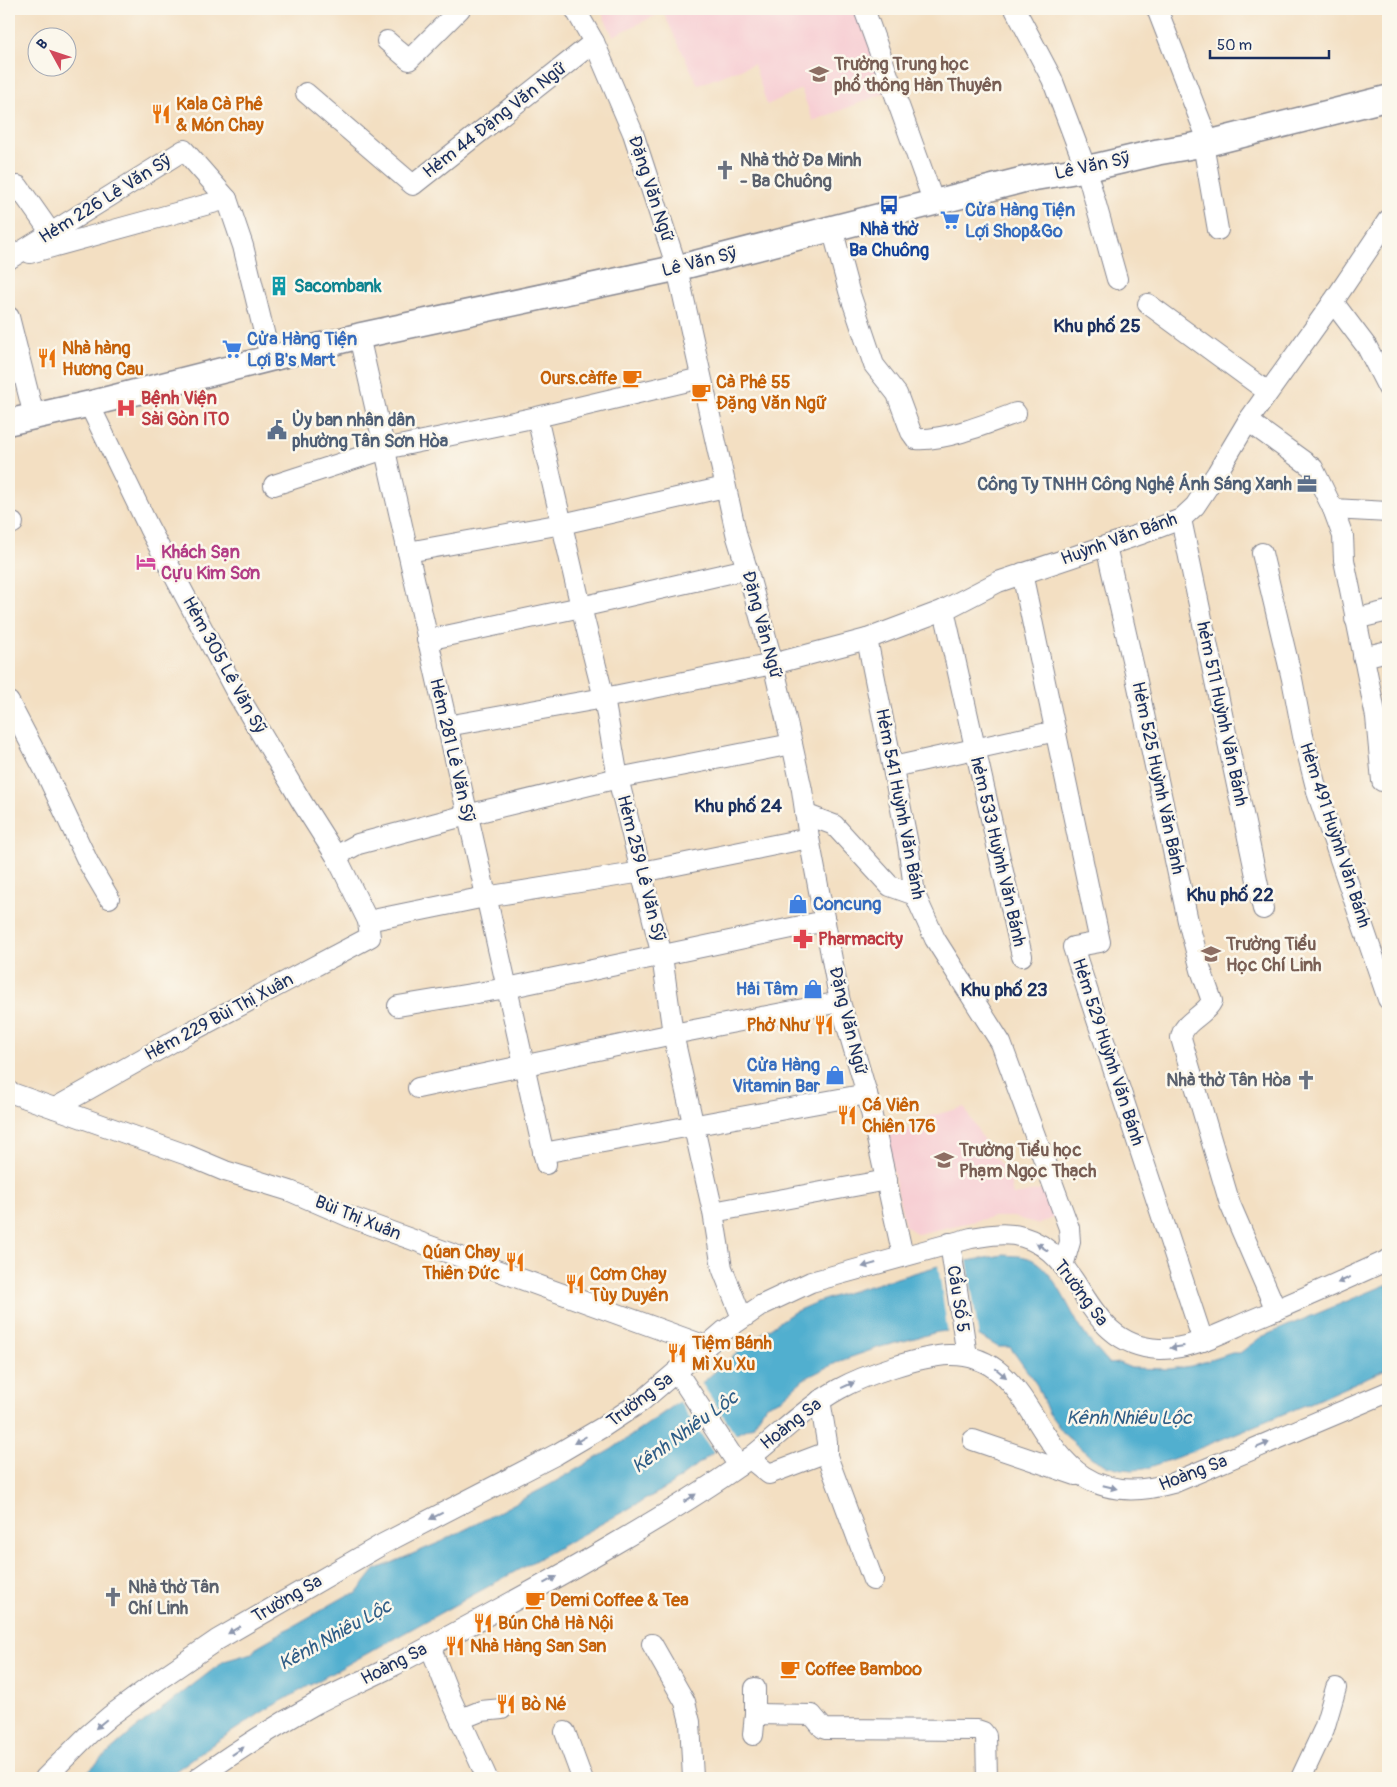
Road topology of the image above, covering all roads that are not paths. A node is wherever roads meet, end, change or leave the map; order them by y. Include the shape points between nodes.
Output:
1 (460, 9) edge
2 (575, 9) edge
3 (864, 9) edge
4 (1015, 9) edge
5 (1157, 9) edge
6 (387, 41) dead end
7 (594, 42) junction
8 (306, 93) dead end
9 (1388, 98) edge
10 (1206, 144) junction
11 (1086, 169) junction
12 (9, 191) edge
13 (227, 199) junction
14 (934, 203) junction
15 (1388, 220) edge
16 (832, 228) junction
17 (1218, 230) dead end
18 (51, 233) junction
19 (9, 259) edge
20 (676, 268) junction
21 (1117, 279) dead end
22 (1333, 302) junction
23 (1148, 304) dead end
24 (9, 317) edge
25 (359, 336) junction
26 (270, 357) junction
27 (701, 378) junction
28 (1388, 388) edge
29 (1268, 392) junction
30 (89, 404) junction
31 (1016, 413) dead end
32 (34, 416) junction
33 (537, 417) junction
34 (1248, 421) junction
35 (9, 422) edge
36 (384, 449) junction
37 (274, 484) dead end
38 (724, 487) junction
39 (1333, 509) junction
40 (1387, 510) edge
41 (1181, 519) junction
42 (562, 524) junction
43 (1106, 546) junction
44 (408, 552) junction
45 (1262, 553) dead end
46 (747, 569) junction
47 (1022, 573) junction
48 (581, 607) junction
49 (944, 610) junction
50 (1388, 611) edge
51 (1356, 619) junction
52 (867, 639) junction
53 (428, 640) junction
54 (1388, 651) edge
55 (1363, 657) junction
56 (773, 664) junction
57 (604, 698) junction
58 (9, 702) edge
59 (447, 726) junction
60 (1383, 731) edge
61 (1056, 732) junction
62 (792, 744) junction
63 (975, 748) junction
64 (893, 767) junction
65 (618, 778) junction
66 (1382, 781) dead end
67 (806, 814) junction
68 (467, 815) junction
69 (809, 838) junction
70 (336, 856) junction
71 (642, 872) junction
72 (915, 895) junction
73 (485, 896) junction
74 (109, 898) dead end
75 (1263, 909) dead end
76 (368, 921) junction
77 (825, 921) junction
78 (662, 956) junction
79 (1022, 956) dead end
80 (507, 988) junction
81 (1388, 999) edge
82 (840, 1002) junction
83 (398, 1006) dead end
84 (673, 1034) junction
85 (523, 1066) junction
86 (418, 1088) dead end
87 (9, 1092) edge
88 (867, 1094) junction
89 (55, 1108) junction
90 (694, 1126) junction
91 (887, 1180) junction
92 (713, 1212) junction
93 (951, 1252) junction
94 (903, 1256) junction
95 (1388, 1260) edge
96 (1063, 1266) junction
97 (1276, 1310) junction
98 (742, 1318) junction
99 (1203, 1341) junction
100 (706, 1346) junction
101 (965, 1347) junction
102 (677, 1372) junction
103 (1388, 1392) edge
104 (820, 1400) junction
105 (972, 1440) dead end
106 (827, 1452) junction
107 (744, 1462) junction
108 (1085, 1478) junction
109 (873, 1580) dead end
110 (652, 1644) dead end
111 (430, 1646) junction
112 (755, 1688) dead end
113 (1336, 1688) dead end
114 (502, 1709) dead end
115 (755, 1714) junction
116 (461, 1720) junction
117 (565, 1732) dead end
118 (753, 1736) dead end
119 (45, 1778) edge
120 (198, 1778) edge
121 (487, 1778) edge
122 (582, 1778) edge
123 (693, 1778) edge
124 (987, 1778) edge
125 (1301, 1778) edge

1 - 6 street via 409,60
2 - 7 street, Đặng Văn Ngữ
3 - 14 street
4 - 11 street via 1052,78
5 - 10 street
7 - 8 street, Hẻm 44 Đặng Văn Ngữ via 413,185
7 - 20 street, Đặng Văn Ngữ via 633,133
9 - 10 main road, Lê Văn Sỹ
10 - 11 main road, Lê Văn Sỹ
10 - 17 street
11 - 14 main road, Lê Văn Sỹ via 1026,179
11 - 21 street
12 - 18 street via 18,186
13 - 18 street, Hẻm 226 Lê Văn Sỹ via 184,150
13 - 19 street, Hẻm 226 Lê Văn Sỹ
13 - 26 street, Hẻm 226 Lê Văn Sỹ via 243,246
14 - 16 main road, Lê Văn Sỹ
15 - 22 street, Huỳnh Văn Bánh
16 - 20 main road, Lê Văn Sỹ
16 - 31 street via 874,366 897,394 916,439 943,436
18 - 19 street, Hẻm 226 Lê Văn Sỹ
20 - 25 main road, Lê Văn Sỹ
20 - 27 street, Đặng Văn Ngữ
22 - 28 street via 1368,347
22 - 29 street, Huỳnh Văn Bánh
23 - 29 street
24 - 32 street
25 - 26 main road, Lê Văn Sỹ
25 - 36 street, Hẻm 281 Lê Văn Sỹ
26 - 30 main road, Lê Văn Sỹ
27 - 33 street
27 - 38 street, Đặng Văn Ngữ
29 - 34 street, Huỳnh Văn Bánh
30 - 32 main road, Lê Văn Sỹ
30 - 70 street, Hẻm 305 Lê Văn Sỹ via 149,528 235,690
32 - 35 main road, Lê Văn Sỹ
33 - 36 street
33 - 42 street, Hẻm 259 Lê Văn Sỹ
34 - 39 street via 1313,468
34 - 41 street, Huỳnh Văn Bánh via 1195,506
36 - 37 street
36 - 44 street, Hẻm 281 Lê Văn Sỹ
38 - 42 street
38 - 46 street, Đặng Văn Ngữ
39 - 40 street
39 - 51 street via 1343,536 1344,560
41 - 43 street, Huỳnh Văn Bánh
41 - 75 street, hẻm 511 Huỳnh Văn Bánh
42 - 44 street
42 - 48 street, Hẻm 259 Lê Văn Sỹ
43 - 47 street, Huỳnh Văn Bánh
43 - 97 street, Hẻm 525 Huỳnh Văn Bánh via 1188,921 1212,1001 1184,1028 1181,1038 1230,1204
44 - 53 street, Hẻm 281 Lê Văn Sỹ
45 - 81 street, Hẻm 491 Huỳnh Văn Bánh via 1318,795
46 - 48 street
46 - 56 street, Đặng Văn Ngữ
47 - 49 street, Huỳnh Văn Bánh
47 - 61 street, Hẻm 529 Huỳnh Văn Bánh
48 - 53 street
48 - 57 street, Hẻm 259 Lê Văn Sỹ
49 - 52 street, Huỳnh Văn Bánh
49 - 63 street, hẻm 533 Huỳnh Văn Bánh
50 - 51 street
51 - 55 street
52 - 56 street, Huỳnh Văn Bánh
52 - 64 street, Hẻm 541 Huỳnh Văn Bánh
53 - 59 street, Hẻm 281 Lê Văn Sỹ
54 - 55 street
55 - 60 street
56 - 57 street, Huỳnh Văn Bánh
56 - 62 street, Đặng Văn Ngữ
57 - 59 street, Huỳnh Văn Bánh
57 - 65 street, Hẻm 259 Lê Văn Sỹ
58 - 74 street
59 - 68 street, Hẻm 281 Lê Văn Sỹ
60 - 66 street
61 - 63 street
61 - 99 street, Hẻm 529 Huỳnh Văn Bánh via 1100,942 1073,947
62 - 65 street
62 - 67 street, Đặng Văn Ngữ
63 - 64 street, hẻm 533 Huỳnh Văn Bánh
63 - 79 street, hẻm 533 Huỳnh Văn Bánh
64 - 72 street, Hẻm 541 Huỳnh Văn Bánh
65 - 68 street
65 - 71 street, Hẻm 259 Lê Văn Sỹ
67 - 69 street, Đặng Văn Ngữ
67 - 72 street via 834,825 890,886
68 - 70 street via 358,844
68 - 73 street, Hẻm 281 Lê Văn Sỹ
69 - 71 street
69 - 77 street, Đặng Văn Ngữ
70 - 76 street, Hẻm 305 Lê Văn Sỹ
71 - 73 street
71 - 78 street, Hẻm 259 Lê Văn Sỹ
72 - 96 street, Hẻm 541 Huỳnh Văn Bánh via 935,939 1001,1044 1069,1228 1070,1242
73 - 76 street
73 - 80 street, Hẻm 281 Lê Văn Sỹ
76 - 89 street, Hẻm 229 Bùi Thị Xuân via 370,937
77 - 78 street
77 - 82 street, Đặng Văn Ngữ
78 - 80 street
78 - 84 street, Hẻm 259 Lê Văn Sỹ
80 - 83 street
80 - 85 street, Hẻm 281 Lê Văn Sỹ
82 - 84 street
82 - 88 street, Đặng Văn Ngữ
84 - 85 street
84 - 90 street, Hẻm 259 Lê Văn Sỹ
85 - 86 street
85 - 90 street, Hẻm 281 Lê Văn Sỹ via 544,1159
87 - 89 street, Bùi Thị Xuân
88 - 90 street
88 - 91 street, Đặng Văn Ngữ
89 - 100 street, Bùi Thị Xuân via 225,1171 290,1191 369,1224
90 - 92 street, Hẻm 259 Lê Văn Sỹ
91 - 92 street
91 - 94 street, Đặng Văn Ngữ
92 - 98 street, Hẻm 259 Lê Văn Sỹ via 722,1268
93 - 94 street, Trường Sa
96 -> 93 street, Trường Sa via 1045,1248 1023,1237 997,1234
93 - 101 street, Cầu Số 5
94 -> 98 street, Trường Sa via 811,1282
95 -> 97 street, Trường Sa
99 -> 96 street, Trường Sa via 1160,1349 1124,1340 1100,1320
97 - 99 street, Trường Sa
98 - 100 street, Trường Sa
100 - 102 street, Trường Sa
104 -> 101 street, Hoàng Sa via 851,1384
101 -> 108 street, Hoàng Sa via 1013,1384 1051,1444
102 - 107 street via 728,1449
102 -> 119 street, Trường Sa via 642,1401 557,1454 383,1544 217,1640 110,1716
108 -> 103 street, Hoàng Sa via 1132,1491 1153,1489
104 - 106 street
104 - 107 street, Hoàng Sa
105 - 108 street
106 - 107 street via 769,1474
106 - 109 street
111 -> 107 street, Hoàng Sa via 610,1547
110 - 123 street via 685,1702 690,1722
111 - 116 street
120 -> 111 street, Hoàng Sa via 289,1719
112 - 115 street
113 - 125 street via 1324,1729
114 - 116 street via 481,1711
115 - 118 street
115 - 124 street via 812,1715 826,1730 977,1730 986,1736
116 - 121 street
117 - 122 street

